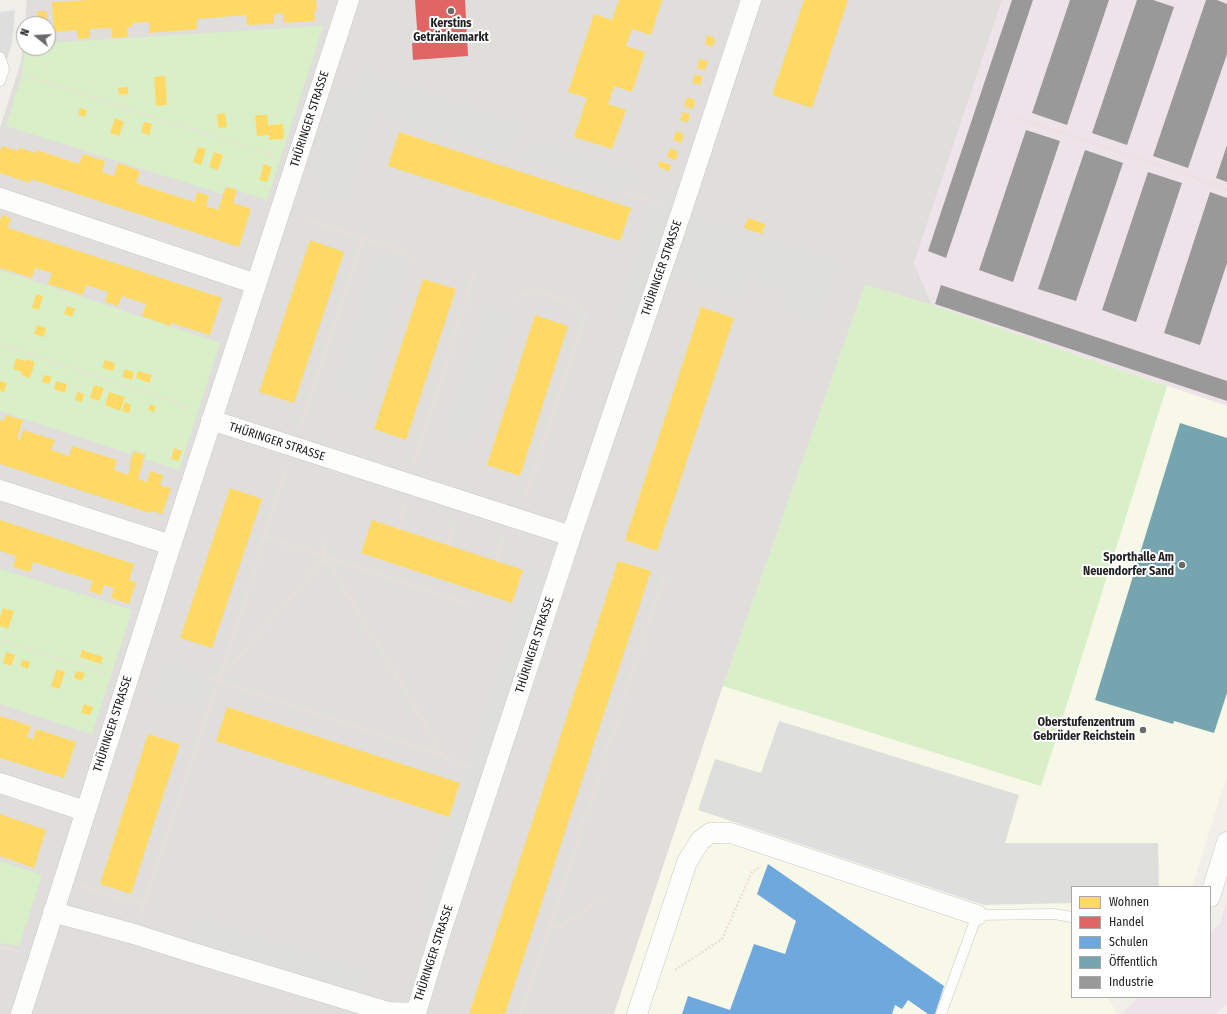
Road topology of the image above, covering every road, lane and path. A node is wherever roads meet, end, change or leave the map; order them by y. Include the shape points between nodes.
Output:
1 (349, 0) edge
2 (750, 0) edge
3 (0, 57) edge
4 (4, 69) junction
5 (0, 81) edge
6 (1013, 116) dead end
7 (296, 162) junction
8 (1227, 189) edge
9 (622, 191) dead end
10 (0, 198) edge
11 (682, 210) junction
12 (280, 211) junction
13 (364, 238) junction
14 (413, 262) dead end
15 (475, 273) dead end
16 (256, 284) junction
17 (518, 298) dead end
18 (0, 344) edge
19 (213, 417) junction
20 (293, 447) junction
21 (407, 484) junction
22 (0, 490) edge
23 (515, 518) junction
24 (571, 536) junction
25 (264, 537) junction
26 (324, 541) dead end
27 (171, 545) junction
28 (325, 557) junction
29 (496, 561) dead end
30 (665, 576) dead end
31 (470, 604) dead end
32 (0, 640) edge
33 (207, 677) dead end
34 (127, 681) junction
35 (218, 681) junction
36 (445, 757) junction
37 (492, 776) junction
38 (0, 783) edge
39 (85, 812) junction
40 (1227, 842) edge
41 (782, 850) junction
42 (63, 880) junction
43 (1211, 894) edge
44 (606, 895) dead end
45 (144, 905) junction
46 (53, 912) junction
47 (977, 915) junction
48 (1071, 917) edge
49 (549, 925) junction
50 (134, 934) junction
51 (646, 988) junction
52 (21, 1014) edge
53 (520, 1014) edge
54 (637, 1014) edge
55 (941, 1014) edge

1 - 7 street, THÜRINGER STRASSE
2 - 11 street, THÜRINGER STRASSE
3 - 4 lane
4 - 5 lane
4 - 7 path
6 - 8 path
7 - 12 street, THÜRINGER STRASSE
9 - 11 path
10 - 16 street
11 - 24 street, THÜRINGER STRASSE
12 - 13 path
12 - 16 street, THÜRINGER STRASSE
13 - 14 path via 406,250
13 - 20 path
15 - 21 path
16 - 19 street, THÜRINGER STRASSE
17 - 23 path via 534,291 579,306 585,316
18 - 19 path
19 - 20 street, THÜRINGER STRASSE
19 - 27 street, THÜRINGER STRASSE
20 - 21 street, THÜRINGER STRASSE
20 - 25 path
21 - 23 street, THÜRINGER STRASSE
22 - 27 street
23 - 24 street, THÜRINGER STRASSE
23 - 29 path
24 - 37 street, THÜRINGER STRASSE
25 - 28 path
25 - 35 path
26 - 28 path
27 - 34 street, THÜRINGER STRASSE
28 - 31 path
28 - 35 path
28 - 36 path
30 - 49 path
32 - 34 path
33 - 35 path
34 - 39 street, THÜRINGER STRASSE
35 - 36 path
35 - 45 path
36 - 37 path
37 - 50 street, THÜRINGER STRASSE via 416,1013 388,1012
38 - 39 street
39 - 42 street, THÜRINGER STRASSE
40 - 43 street
41 - 47 street
41 - 51 path via 752,872 722,939
41 - 51 street via 731,833 710,833 700,841 687,862
42 - 45 path
42 - 46 street, THÜRINGER STRASSE
44 - 49 path via 560,927
45 - 50 path
46 - 50 street, THÜRINGER STRASSE
46 - 52 street, THÜRINGER STRASSE
47 - 48 lane via 1054,914
47 - 55 lane
49 - 53 path
51 - 54 street

